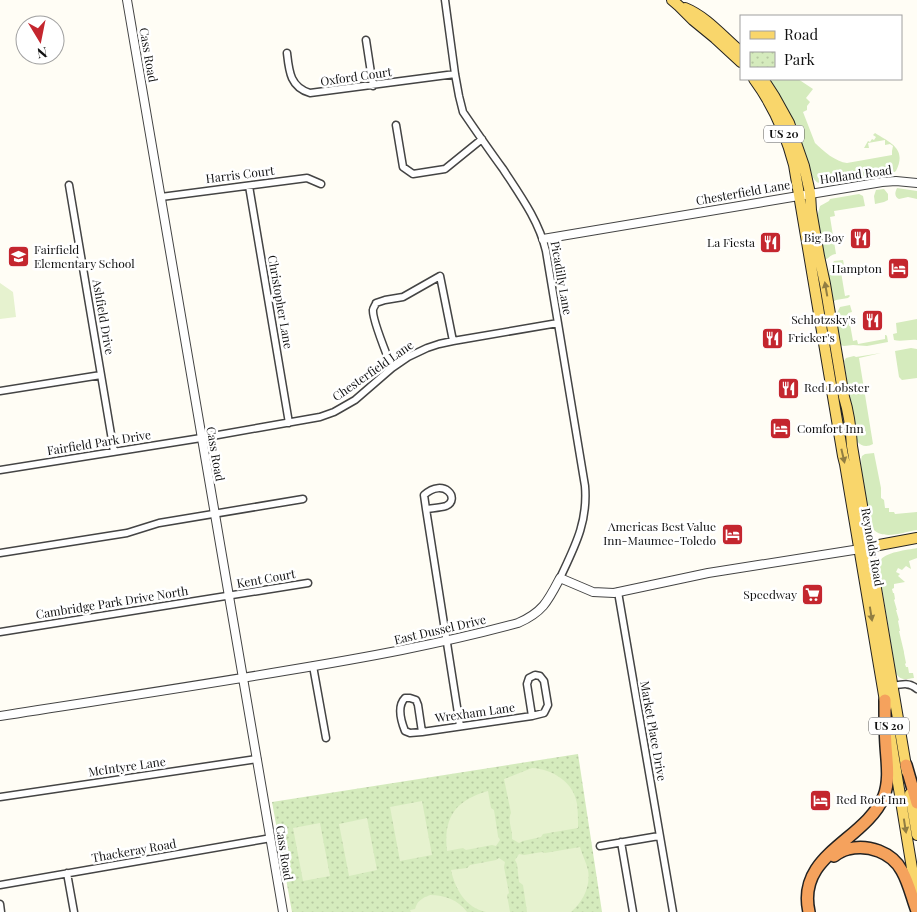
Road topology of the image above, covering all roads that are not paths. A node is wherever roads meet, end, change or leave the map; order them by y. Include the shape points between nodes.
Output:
1 (128, 0) edge
2 (445, 0) edge
3 (676, 3) edge
4 (366, 40) dead end
5 (740, 51) edge
6 (286, 53) dead end
7 (740, 61) edge
8 (455, 74) junction
9 (755, 80) edge
10 (764, 80) edge
11 (373, 86) junction
12 (396, 126) dead end
13 (482, 140) junction
14 (917, 183) edge
15 (321, 184) dead end
16 (69, 185) dead end
17 (249, 186) junction
18 (810, 193) junction
19 (799, 195) junction
20 (161, 197) junction
21 (543, 239) junction
22 (558, 323) junction
23 (453, 341) junction
24 (392, 368) junction
25 (101, 375) junction
26 (0, 391) edge
27 (289, 423) junction
28 (201, 438) junction
29 (114, 452) junction
30 (0, 470) edge
31 (303, 499) dead end
32 (426, 509) junction
33 (214, 514) junction
34 (917, 538) edge
35 (864, 548) junction
36 (0, 553) edge
37 (560, 578) junction
38 (308, 583) dead end
39 (618, 592) junction
40 (228, 596) junction
41 (0, 632) edge
42 (447, 641) junction
43 (313, 666) junction
44 (244, 678) junction
45 (892, 686) junction
46 (917, 689) edge
47 (885, 700) junction
48 (0, 716) edge
49 (532, 716) junction
50 (460, 726) junction
51 (422, 732) junction
52 (326, 738) dead end
53 (257, 759) junction
54 (906, 765) junction
55 (0, 797) edge
56 (917, 803) edge
57 (917, 835) edge
58 (659, 836) junction
59 (271, 838) junction
60 (621, 842) junction
61 (600, 846) dead end
62 (68, 873) junction
63 (0, 885) edge
64 (917, 903) edge
65 (0, 904) edge
66 (917, 911) edge
67 (1, 912) edge
68 (74, 912) edge
69 (283, 912) edge
70 (633, 912) edge
71 (673, 912) edge
72 (809, 912) edge
73 (813, 912) edge

1 - 20 street, Cass Road
2 - 8 street, Picadilly Lane
3 - 5 main road via 694,12
3 - 7 main road
4 - 11 street
6 - 11 street, Oxford Court via 294,82 304,91 315,94
8 - 11 street, Oxford Court
8 - 13 street, Picadilly Lane via 463,112
9 - 19 main road, US 20 via 785,136
10 - 18 main road, US 20 via 792,132
12 - 13 street via 403,167 413,174 445,169
13 - 21 street, Picadilly Lane via 532,214
14 - 18 street, Holland Road via 882,182
15 - 17 street, Harris Court via 307,178
16 - 25 street, Ashfield Drive
17 - 20 street, Harris Court
17 - 27 street, Christopher Lane
18 - 19 street, Holland Road
35 -> 18 main road, Reynolds Road / US 20 via 851,426
19 - 21 street, Chesterfield Lane
19 -> 35 main road, Reynolds Road / US 20 via 843,456
20 - 28 street, Cass Road
21 - 22 street, Picadilly Lane
22 - 23 street, Chesterfield Lane
22 - 37 street, Picadilly Lane via 586,498 578,540
23 - 24 street, Chesterfield Lane via 418,352
23 - 24 street via 440,276 403,298 376,303 373,314
24 - 27 street, Chesterfield Lane via 346,406 320,417
25 - 26 street
25 - 29 street, Ashfield Drive
27 - 28 street, Chesterfield Lane
28 - 29 street, Fairfield Park Drive
28 - 33 street, Cass Road
29 - 30 street, Fairfield Park Drive
31 - 33 street
32 - 32 street via 446,506 452,500 451,494 440,488 429,491 424,495
32 - 42 street
33 - 36 street via 160,523 128,533
33 - 40 street, Cass Road
34 - 35 main road
35 - 39 street via 708,573
35 - 45 main road, Reynolds Road / US 20
35 -> 47 main road, Reynolds Road / US 20
37 - 39 street via 593,592
37 - 42 street, East Dussel Drive via 547,602 528,618
38 - 40 street, Kent Court
39 - 58 street, Market Place Drive
40 - 41 street, Cambridge Park Drive North
40 - 44 street, Cass Road
42 - 43 street, East Dussel Drive
42 - 50 street
43 - 44 street, East Dussel Drive
43 - 52 street
44 - 48 street, East Dussel Drive
44 - 53 street, Cass Road
45 - 46 street via 911,684
45 - 54 main road, Reynolds Road / US 20
47 -> 64 main road, Reynolds Road / US 20
47 - 72 highway via 888,770 884,795 870,818 826,856 814,872 808,888
49 - 49 street, Wrexham Lane via 544,713 548,705 544,681 540,676 529,678 527,684
49 - 50 street, Wrexham Lane
50 - 51 street, Wrexham Lane
51 - 51 street, Wrexham Lane via 405,731 400,707 405,698 416,700
53 - 55 street, McIntyre Lane
53 - 59 street, Cass Road
54 - 56 highway
54 - 57 main road, Reynolds Road / US 20
58 - 60 street
58 - 71 street, Market Place Drive
59 - 62 street, Thackeray Road
59 - 69 street, Cass Road
60 - 61 street
60 - 70 street
62 - 63 street, Thackeray Road
62 - 68 street
65 - 67 street
66 - 73 highway via 896,862 886,854 860,848 846,849 831,857 818,872 812,890

